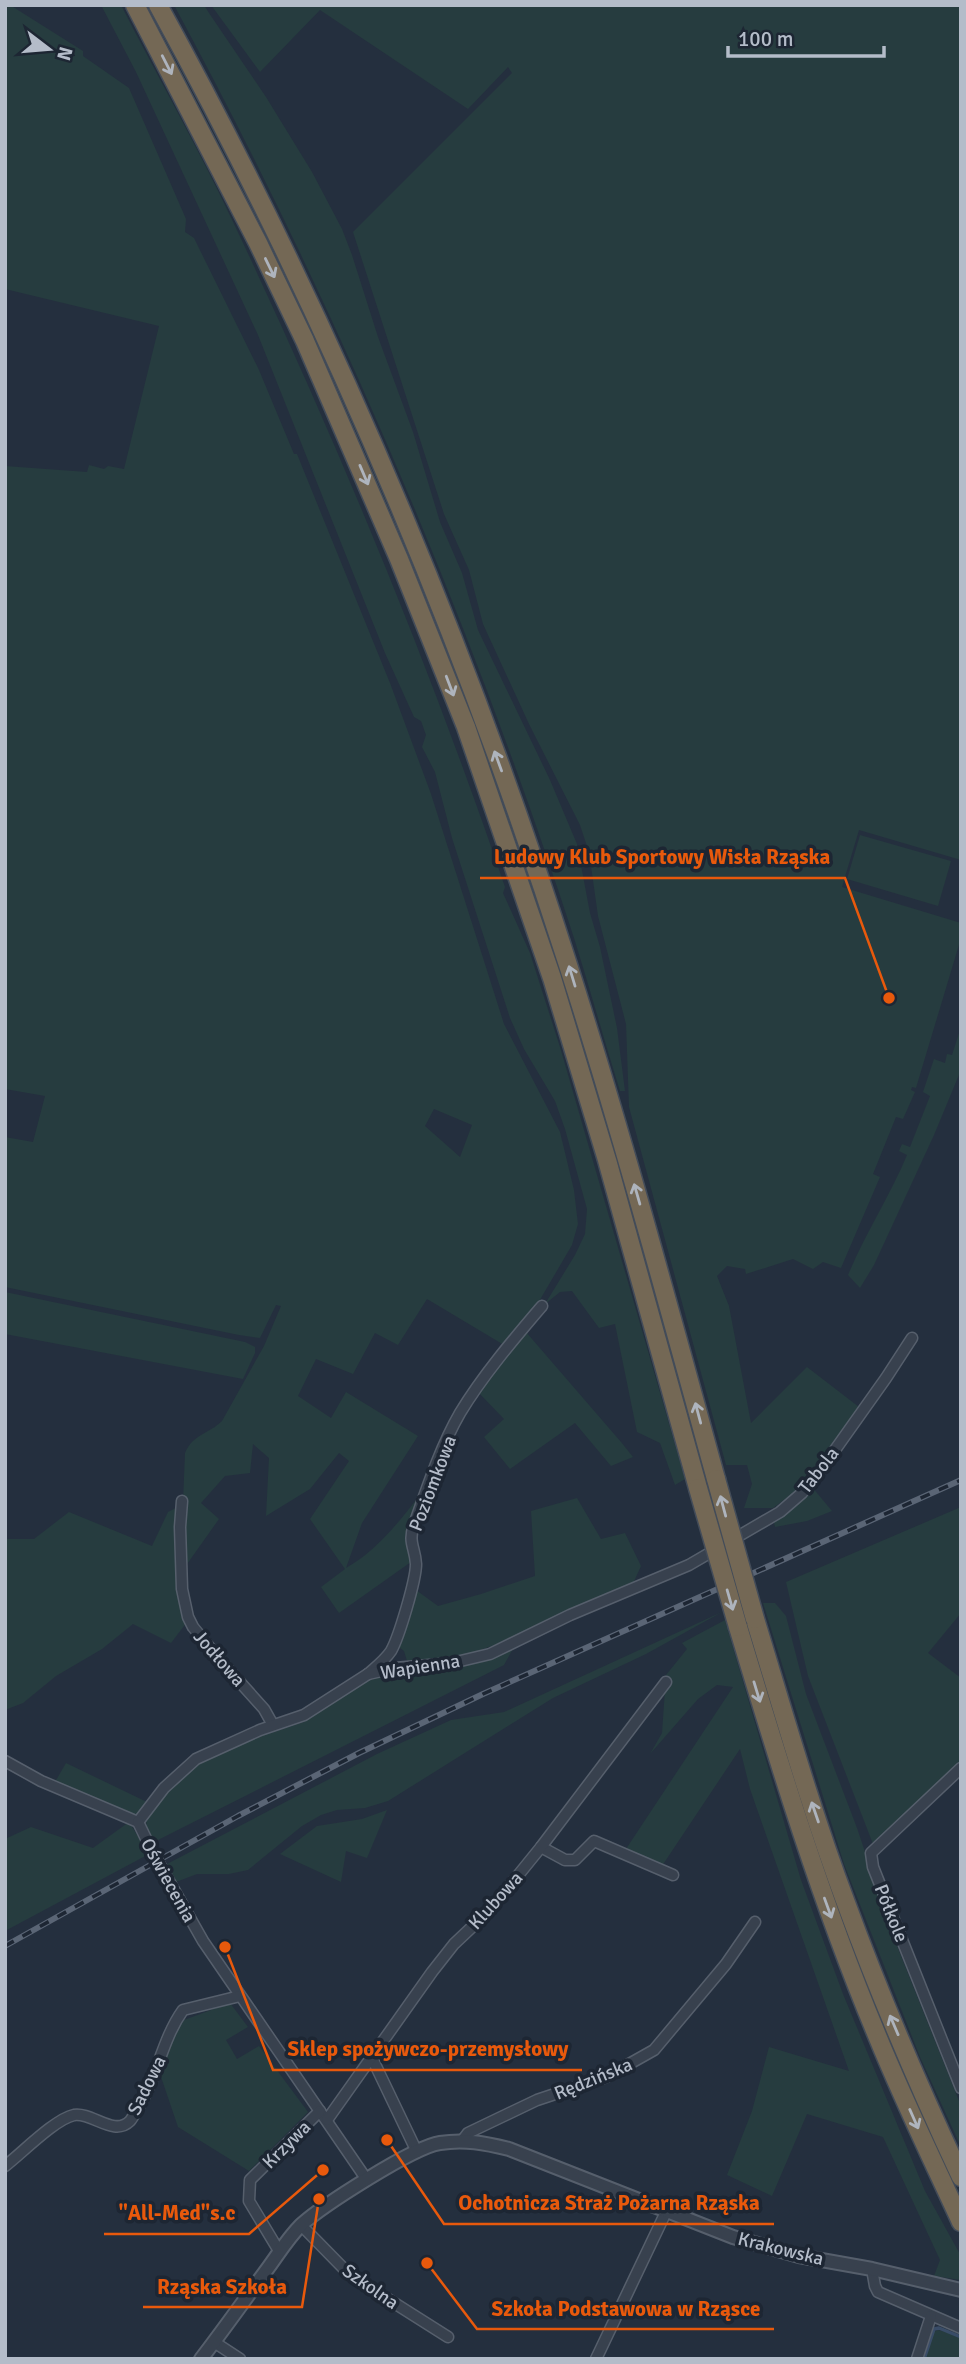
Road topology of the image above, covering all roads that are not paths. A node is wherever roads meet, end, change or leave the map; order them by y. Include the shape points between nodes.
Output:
1 (135, 5) edge
2 (158, 5) edge
3 (542, 1306) dead end
4 (912, 1338) dead end
5 (182, 1501) dead end
6 (689, 1565) joint
7 (392, 1650) junction
8 (403, 1668) junction
9 (368, 1674) junction
10 (666, 1682) dead end
11 (273, 1725) junction
12 (5, 1761) edge
13 (961, 1768) edge
14 (138, 1822) junction
15 (541, 1847) junction
16 (673, 1875) dead end
17 (755, 1922) dead end
18 (240, 1996) junction
19 (372, 2058) junction
20 (961, 2088) edge
21 (320, 2111) junction
22 (327, 2120) junction
23 (463, 2141) junction
24 (417, 2152) junction
25 (5, 2166) edge
26 (961, 2178) edge
27 (367, 2180) junction
28 (666, 2212) junction
29 (961, 2222) edge
30 (302, 2225) junction
31 (279, 2251) junction
32 (872, 2269) junction
33 (958, 2290) edge
34 (931, 2316) junction
35 (961, 2328) edge
36 (447, 2337) dead end
37 (214, 2342) junction
38 (201, 2359) edge
39 (240, 2359) edge
40 (596, 2359) edge
41 (917, 2359) edge

1 -> 29 highway, bridge via 305,341 466,727 552,978 796,1816 876,2034
26 -> 2 highway, bridge via 881,1994 813,1806 755,1619 624,1148 526,837 480,710 332,353 236,153
3 - 7 street, Poziomkowa via 483,1380 442,1449 413,1525 410,1545 416,1563
4 - 6 street, Tabola via 802,1493 780,1512
5 - 11 street, Jodłowa via 182,1588 188,1617
6 - 8 street, Wapienna via 490,1654
7 - 8 street
7 - 9 street, Poziomkowa
8 - 9 street, Wapienna
9 - 11 street, Wapienna via 304,1715
10 - 15 street, Klubowa
11 - 14 street, Wapienna via 196,1759 164,1788
12 - 14 street via 41,1782
13 - 20 street, Półkole via 871,1853
14 - 18 street, Oświecenia, bridge via 203,1941
15 - 16 street via 565,1860 575,1860 594,1841
15 - 19 street, Klubowa via 490,1910 454,1944
17 - 23 street, Rędzińska via 654,2050 606,2077 537,2100 468,2133
18 - 21 street, Oświecenia
18 - 25 street, Sadowa via 183,2010 129,2122 114,2126 74,2115 50,2128
19 - 22 street, Klubowa
19 - 24 street
21 - 22 street, Oświecenia
21 - 31 street, Krzywa via 250,2179 249,2202
22 - 27 street, Oświecenia
23 - 24 street, Krakowska via 437,2143
23 - 28 street, Krakowska via 509,2149
24 - 27 street, Krakowska
27 - 30 street, Krakowska
28 - 32 street, Krakowska via 799,2256
28 - 40 street
30 - 31 street, Krakowska
30 - 36 street, Szkolna via 350,2275
31 - 37 street, Krakowska
32 - 33 street, Krakowska
32 - 34 street via 878,2292
34 - 35 street
34 - 41 street
37 - 38 street, Krakowska
37 - 39 street

